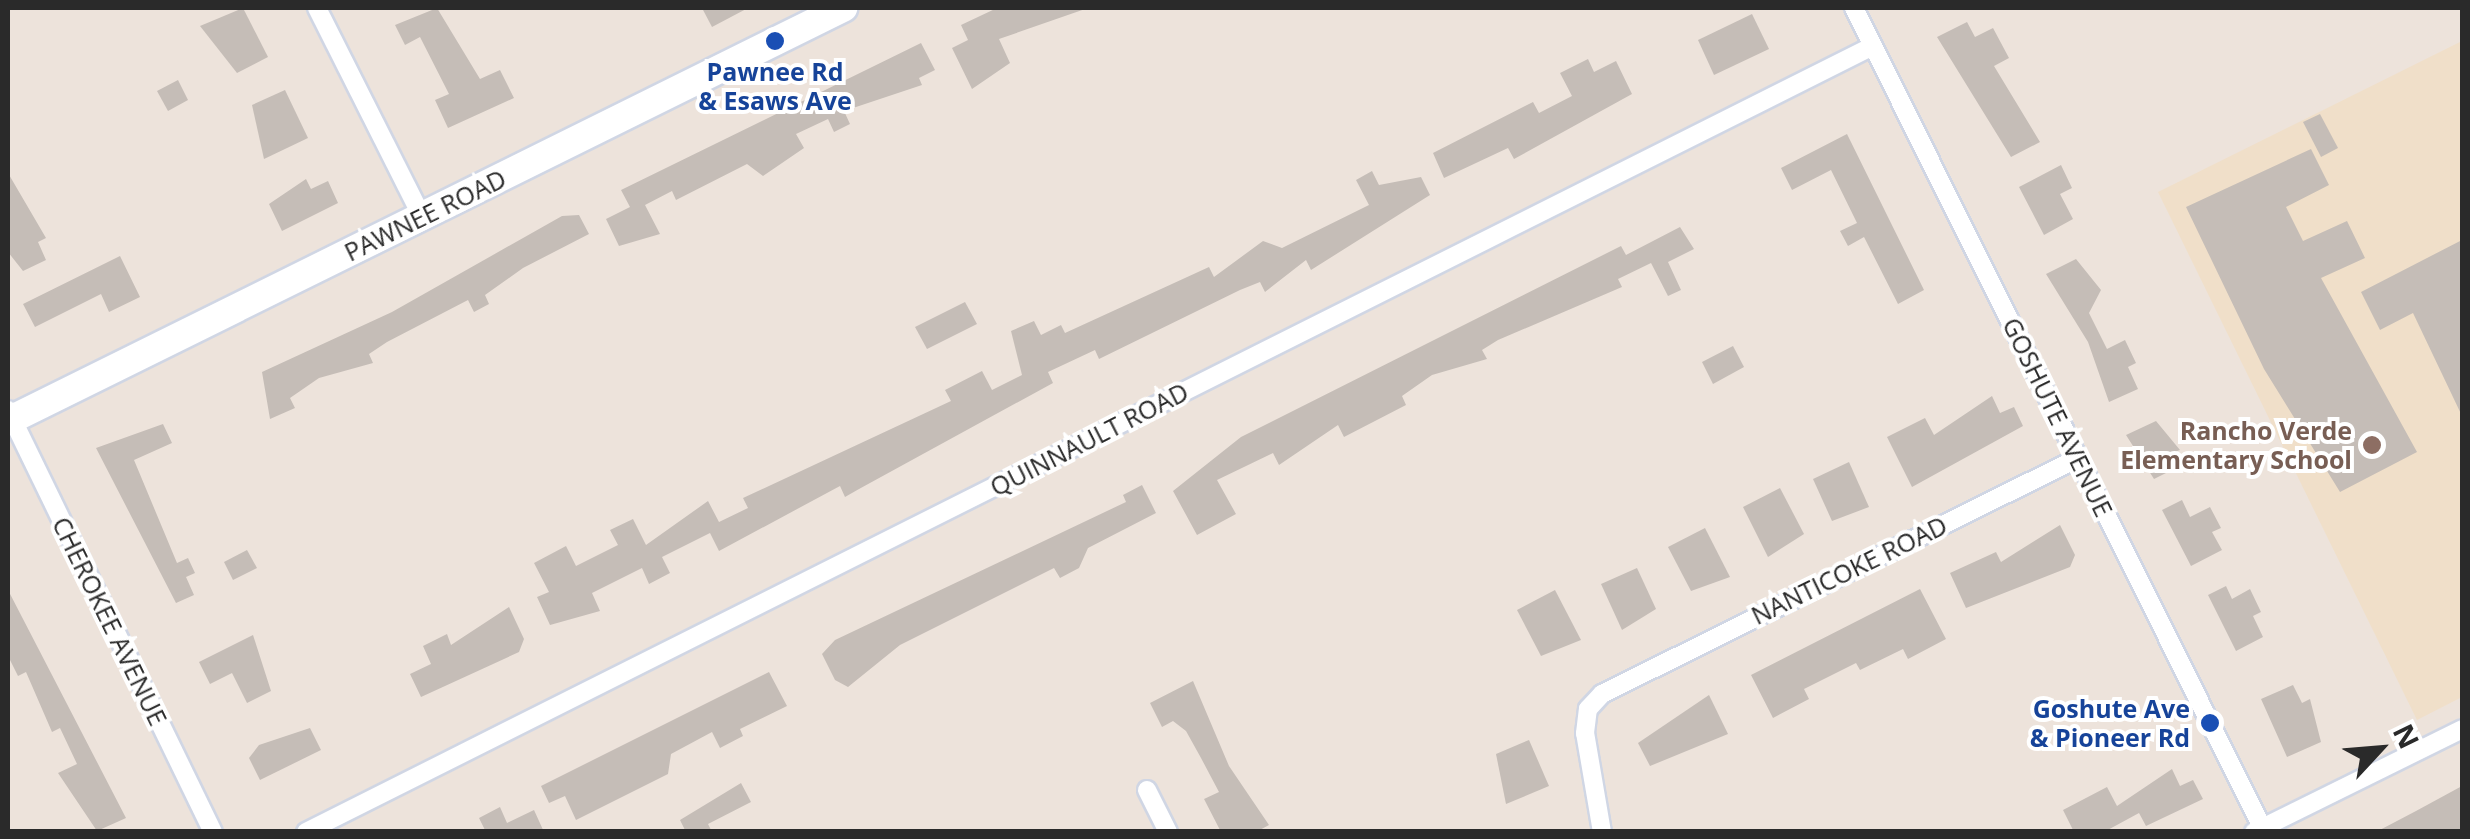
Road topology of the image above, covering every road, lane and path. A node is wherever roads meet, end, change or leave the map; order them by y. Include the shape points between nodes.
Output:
1 (317, 8) edge
2 (1854, 8) edge
3 (836, 9) edge
4 (1873, 46) junction
5 (422, 217) junction
6 (9, 417) edge
7 (2078, 458) junction
8 (2462, 728) edge
9 (1147, 790) dead end
10 (2258, 829) edge
11 (213, 832) edge
12 (306, 832) edge
13 (1168, 832) edge
14 (1602, 832) edge

1 - 5 street
2 - 4 street, GOSHUTE AVENUE
3 - 5 street, PAWNEE ROAD
4 - 7 street, GOSHUTE AVENUE
4 - 12 street, QUINNAULT ROAD
5 - 6 street, PAWNEE ROAD
6 - 11 street, CHEROKEE AVENUE
7 - 10 street, GOSHUTE AVENUE
7 - 14 street, NANTICOKE ROAD via 1619,683 1588,710
8 - 10 street
9 - 13 street

